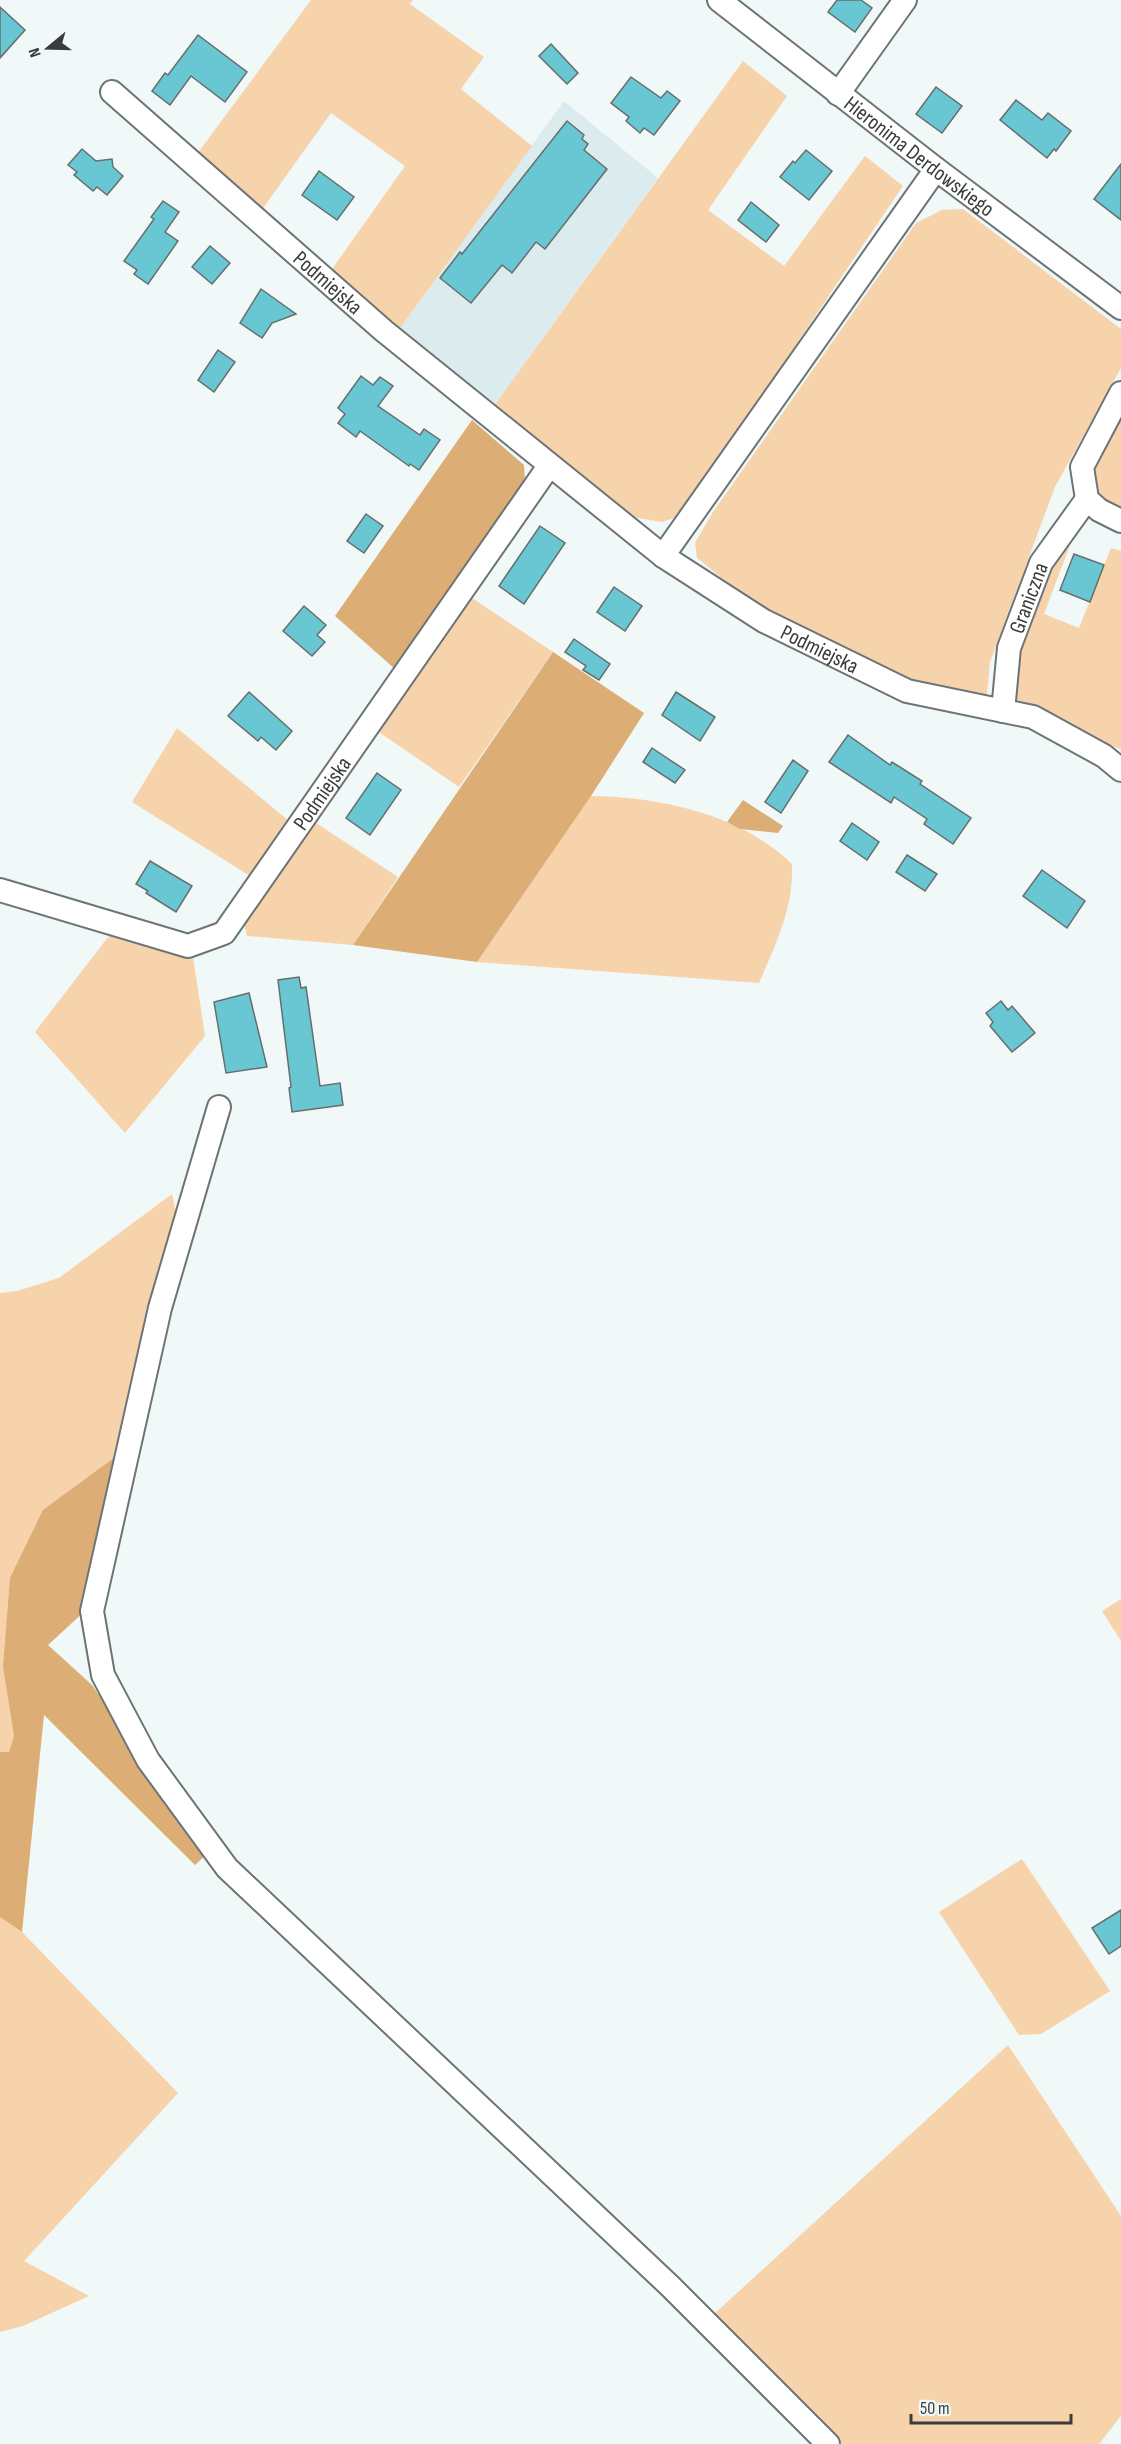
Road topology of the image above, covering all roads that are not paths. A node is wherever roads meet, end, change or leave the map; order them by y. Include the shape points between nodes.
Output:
1 (719, 0) edge
2 (905, 0) edge
3 (112, 92) dead end
4 (838, 94) junction
5 (936, 169) junction
6 (1121, 308) edge
7 (1121, 393) edge
8 (549, 466) junction
9 (1087, 499) junction
10 (1121, 521) edge
11 (663, 556) junction
12 (1003, 711) junction
13 (1121, 770) edge
14 (3, 889) edge
15 (219, 1107) dead end
16 (828, 2444) edge

1 - 4 street, Hieronima Derdowskiego
2 - 4 street
3 - 8 street, Podmiejska via 384,332
4 - 5 street, Hieronima Derdowskiego
5 - 6 street, Hieronima Derdowskiego
5 - 11 street
7 - 9 street via 1082,467
8 - 11 street, Podmiejska
8 - 14 street, Podmiejska via 224,933 188,946
9 - 10 street
9 - 12 street, Graniczna via 1041,563 1009,648
11 - 12 street, Podmiejska via 764,621 907,691
12 - 13 street, Podmiejska via 1033,717 1104,756
15 - 16 street via 160,1308 92,1611 103,1675 148,1760 227,1868 671,2287

